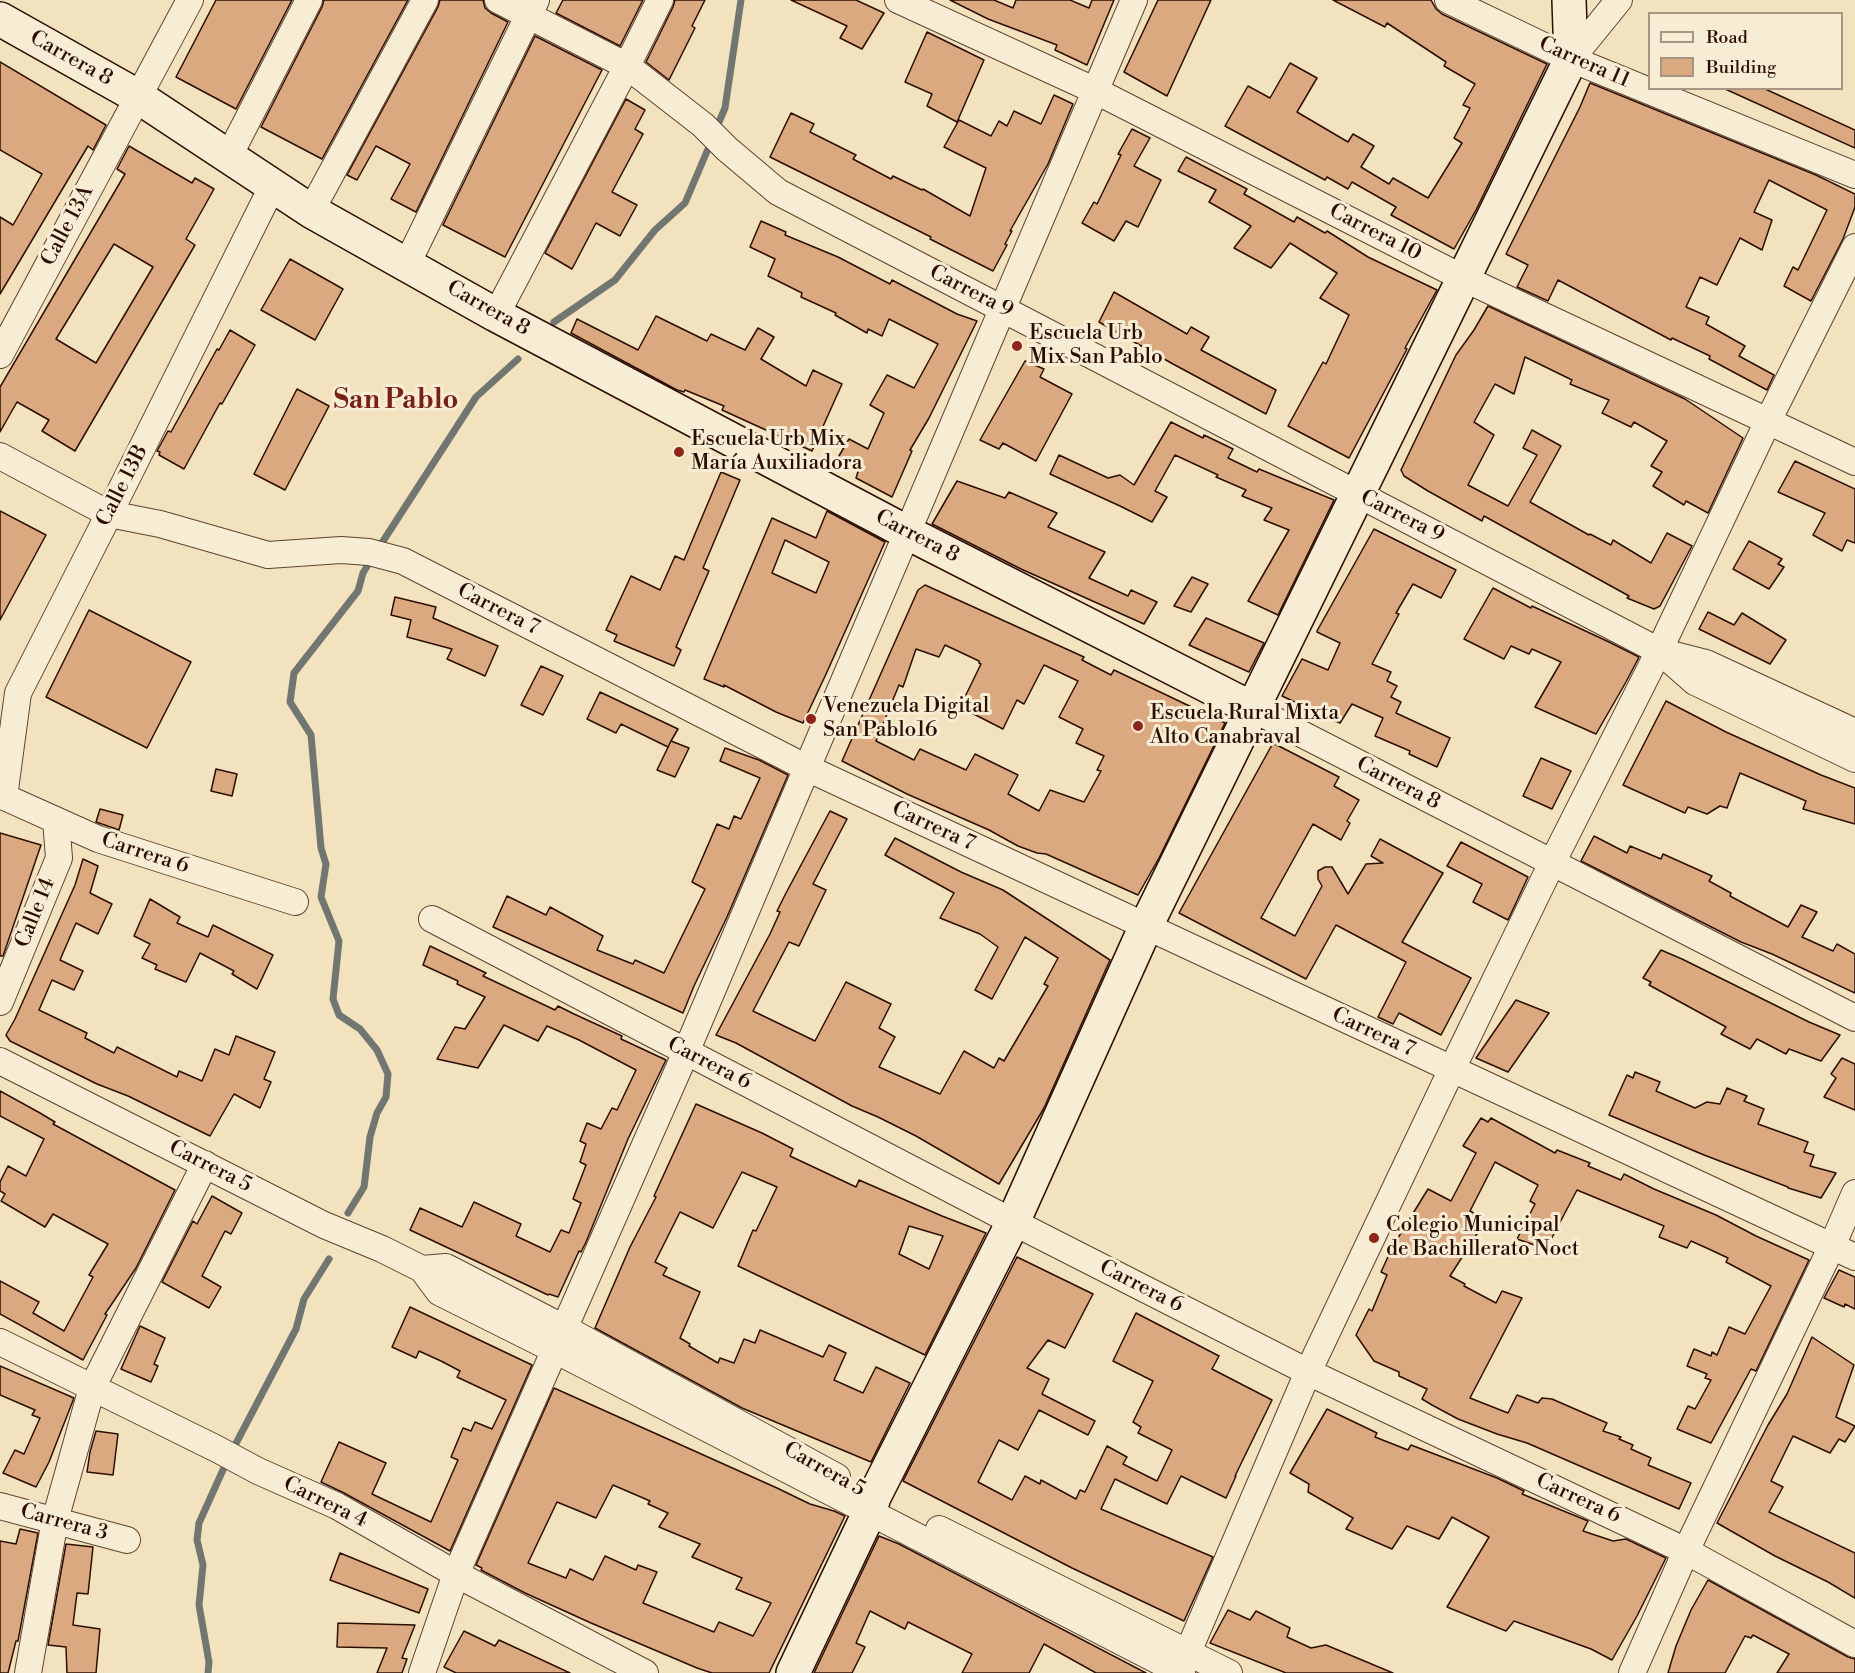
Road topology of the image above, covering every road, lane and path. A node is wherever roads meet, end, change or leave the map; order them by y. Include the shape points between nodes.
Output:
1 (189, 0) edge
2 (309, 0) edge
3 (425, 0) edge
4 (498, 0) edge
5 (660, 0) edge
6 (898, 0) edge
7 (1134, 0) edge
8 (1448, 0) edge
9 (1546, 0) edge
10 (1569, 0) edge
11 (1619, 0) edge
12 (532, 8) edge
13 (0, 19) edge
14 (1571, 59) junction
15 (627, 66) junction
16 (1096, 91) junction
17 (137, 96) junction
18 (229, 156) junction
19 (1855, 175) edge
20 (273, 185) junction
21 (311, 211) junction
22 (1855, 247) edge
23 (407, 264) junction
24 (1465, 279) junction
25 (1004, 309) junction
26 (496, 315) junction
27 (0, 355) edge
28 (1768, 421) junction
29 (0, 456) edge
30 (1855, 462) edge
31 (1359, 495) junction
32 (109, 514) junction
33 (908, 533) junction
34 (1659, 651) junction
35 (1253, 710) junction
36 (1855, 732) edge
37 (1855, 759) edge
38 (807, 768) junction
39 (2, 796) edge
40 (56, 820) junction
41 (98, 839) junction
42 (59, 858) junction
43 (1552, 863) junction
44 (295, 902) dead end
45 (432, 919) dead end
46 (1146, 926) junction
47 (0, 1002) edge
48 (1855, 1018) edge
49 (686, 1052) junction
50 (0, 1061) edge
51 (1452, 1070) junction
52 (205, 1164) junction
53 (1855, 1193) edge
54 (1013, 1222) junction
55 (1832, 1246) junction
56 (1855, 1257) edge
57 (559, 1339) junction
58 (0, 1342) edge
59 (1308, 1372) junction
60 (92, 1388) junction
61 (872, 1505) junction
62 (0, 1506) edge
63 (55, 1520) junction
64 (127, 1540) dead end
65 (1686, 1551) junction
66 (456, 1574) junction
67 (1855, 1644) edge
68 (1180, 1667) edge
69 (28, 1673) edge
70 (422, 1673) edge
71 (645, 1673) edge
72 (793, 1673) edge
73 (1229, 1673) edge
74 (1632, 1673) edge

1 - 17 street, Calle 13A
2 - 18 street
3 - 21 street
4 - 12 street, Carrera 9
5 - 15 street
6 - 16 street, Carrera 10
7 - 16 street
8 - 14 street, Carrera 11
9 - 14 main road
10 - 14 main road
11 - 14 street
12 - 15 street, Carrera 9
12 - 23 street
13 - 17 main road, Carrera 8
14 - 19 street, Carrera 11
14 - 24 main road
15 - 25 street, Carrera 9 via 703,125 778,192
15 - 26 street
16 - 24 street, Carrera 10
16 - 25 street
17 - 18 main road, Carrera 8
17 - 27 street, Calle 13A
18 - 20 main road, Carrera 8
20 - 21 main road, Carrera 8
20 - 32 street, Calle 13B
21 - 23 main road, Carrera 8
22 - 28 street
23 - 26 main road, Carrera 8
24 - 28 street, Carrera 10
24 - 31 main road
25 - 31 street, Carrera 9
25 - 33 street
26 - 33 main road, Carrera 8
28 - 30 street, Carrera 10
28 - 34 street
29 - 32 street, Carrera 7
31 - 34 street, Carrera 9
31 - 35 main road
32 - 38 street, Carrera 7 via 160,524 268,555 341,550 403,561
32 - 39 street, Calle 13B via 18,693
33 - 35 main road, Carrera 8
33 - 38 street
34 - 36 street, Carrera 9 via 1706,663
34 - 37 street, Carrera 9 via 1695,682
34 - 43 street
35 - 43 street, Carrera 8
35 - 46 main road
38 - 46 street, Carrera 7
38 - 49 street
39 - 40 street, Carrera 6
40 - 41 street, Carrera 6
40 - 42 street, Calle 14
41 - 42 street, Calle 14
41 - 44 street, Carrera 6
42 - 47 street, Calle 14
43 - 48 street, Carrera 8
43 - 51 street
45 - 49 street, Carrera 6
46 - 51 street, Carrera 7
46 - 54 main road
49 - 54 street, Carrera 6
49 - 57 street
50 - 52 street, Carrera 5
51 - 55 street, Carrera 7
51 - 59 street
52 - 57 street, Carrera 5 via 324,1225 422,1269 439,1292
52 - 60 street
53 - 55 street
54 - 59 street, Carrera 6
54 - 61 main road
55 - 56 street, Carrera 7
55 - 65 street
57 - 61 street, Carrera 5
57 - 66 street
58 - 60 street, Carrera 4
59 - 65 street, Carrera 6
59 - 68 street
60 - 63 street
60 - 66 street, Carrera 4 via 337,1506
61 - 68 street, Carrera 5
61 - 72 main road
62 - 63 street, Carrera 3
63 - 64 street, Carrera 3
63 - 69 street
65 - 67 street, Carrera 6
65 - 74 street
66 - 70 street
66 - 71 street, Carrera 4
68 - 73 street, Carrera 5

